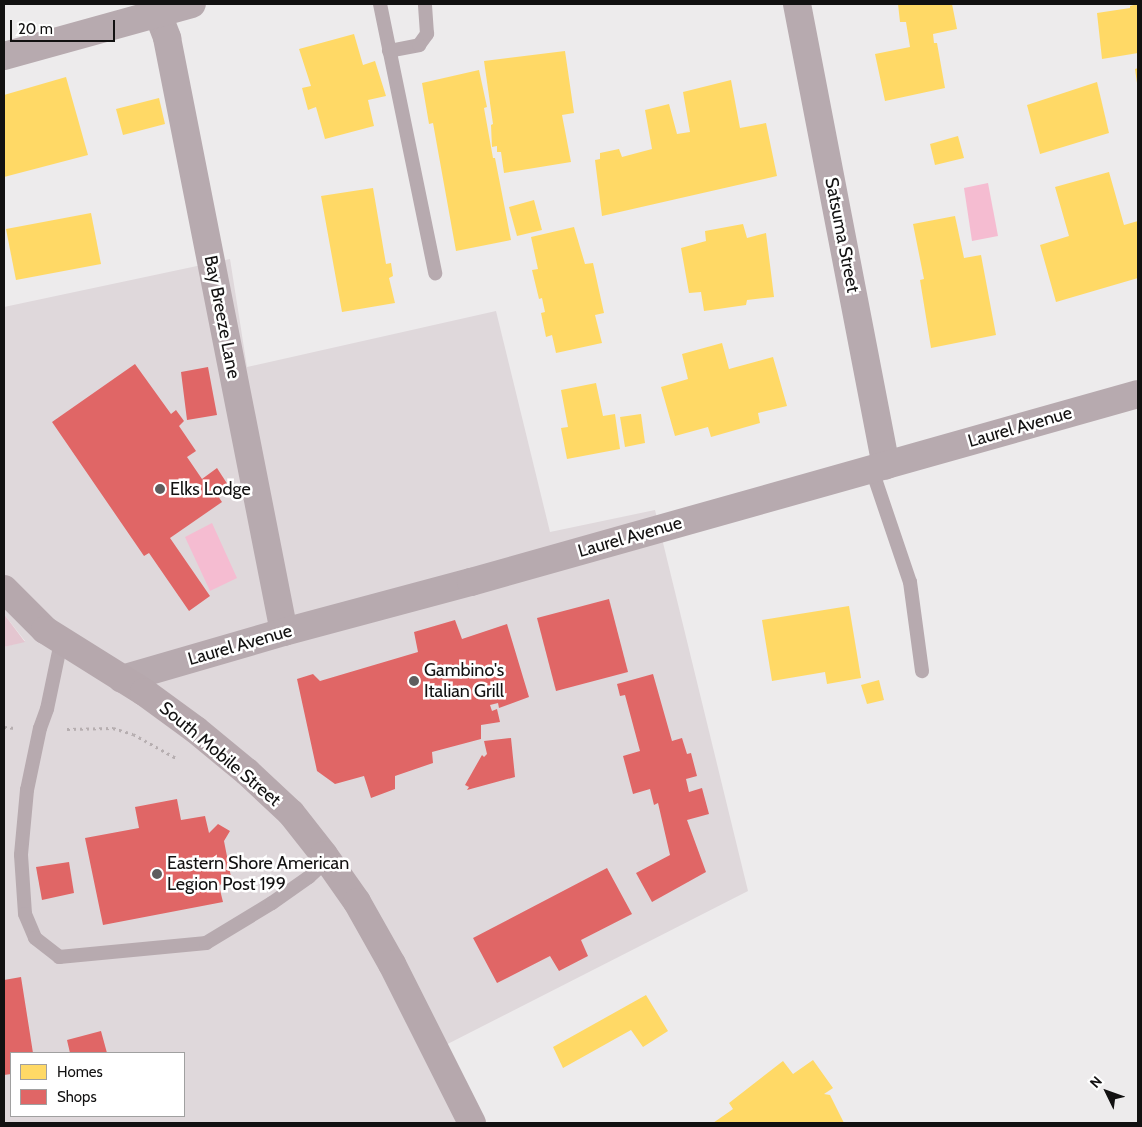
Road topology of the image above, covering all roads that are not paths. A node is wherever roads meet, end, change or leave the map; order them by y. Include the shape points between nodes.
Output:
1 (192, 4) edge
2 (380, 4) edge
3 (425, 4) edge
4 (797, 4) edge
5 (157, 9) edge
6 (389, 51) junction
7 (4, 56) edge
8 (435, 273) dead end
9 (1138, 394) edge
10 (879, 467) junction
11 (4, 590) edge
12 (284, 632) junction
13 (61, 642) junction
14 (922, 670) dead end
15 (122, 680) junction
16 (327, 860) junction
17 (472, 1123) edge

1 - 5 street
2 - 6 lane
3 - 6 lane via 427,34 423,40 419,45
4 - 10 street, Satsuma Street
5 - 7 street
5 - 12 street, Bay Breeze Lane via 167,38
6 - 8 lane
9 - 10 street, Laurel Avenue
10 - 12 street, Laurel Avenue
10 - 14 lane via 910,582
11 - 13 main road, South Mobile Street
12 - 15 street, Laurel Avenue
13 - 15 main road, South Mobile Street
13 - 16 lane via 27,790 21,854 25,914 35,938 58,957 206,943 272,904
15 - 16 main road, South Mobile Street via 196,730 247,772 291,813
16 - 17 main road, South Mobile Street via 392,964

